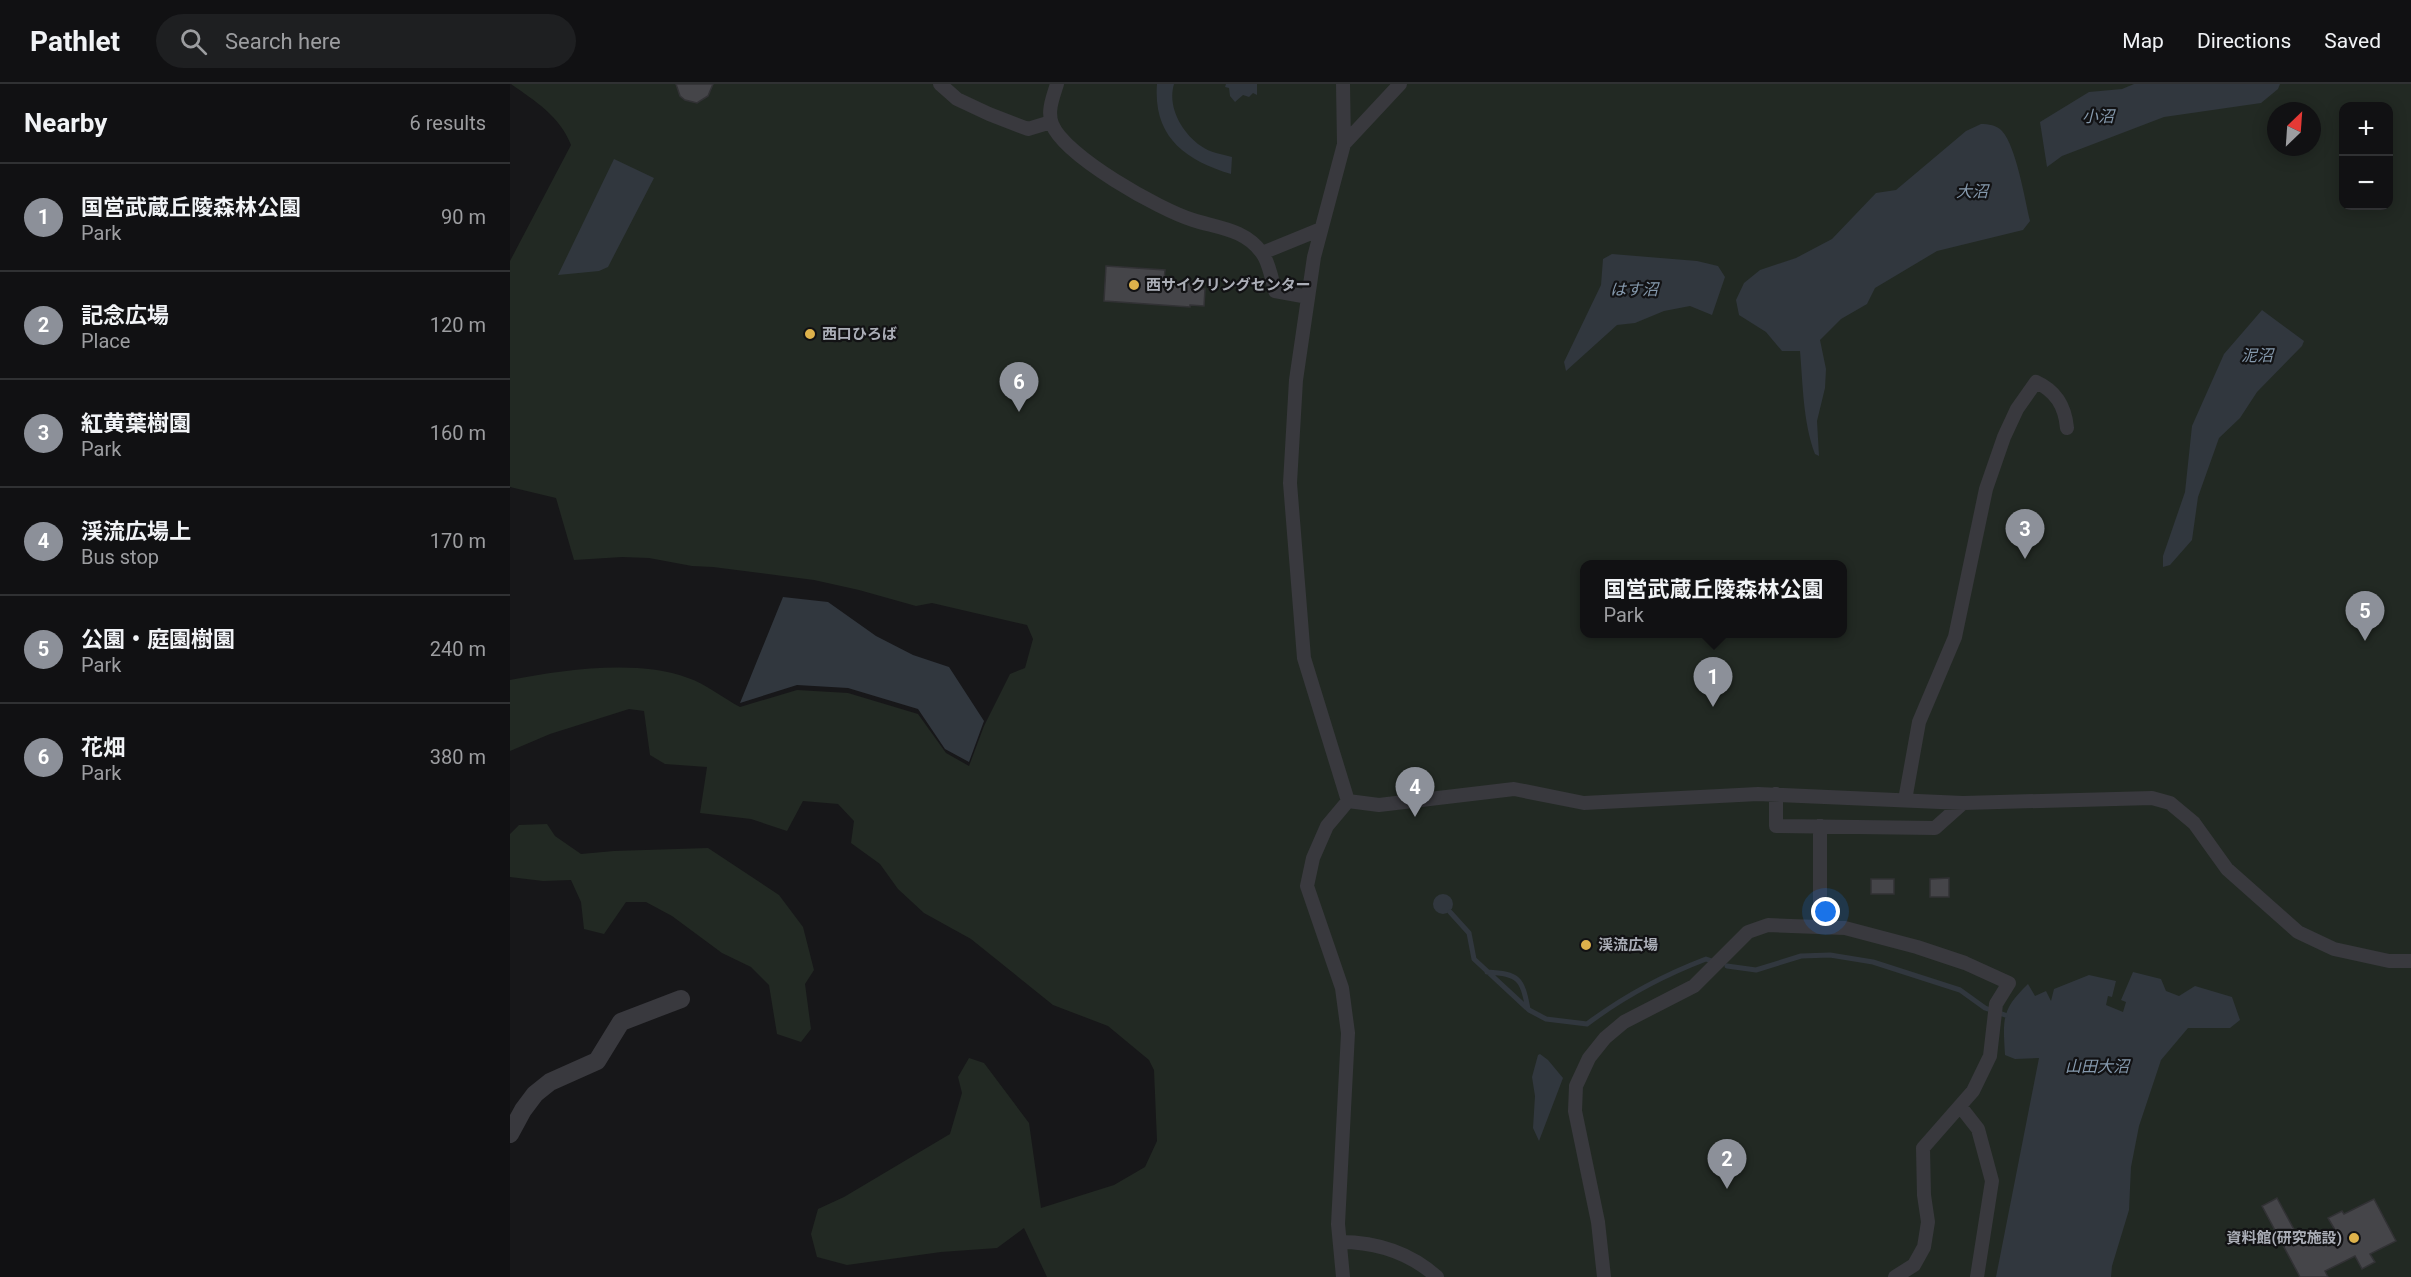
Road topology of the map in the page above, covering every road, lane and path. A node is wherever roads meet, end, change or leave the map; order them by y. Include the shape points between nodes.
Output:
1 (940, 84) edge
2 (1057, 84) edge
3 (1343, 84) edge
4 (1400, 84) edge
5 (1051, 122) junction
6 (1344, 144) junction
7 (1321, 229) junction
8 (1262, 253) junction
9 (1308, 297) junction
10 (2067, 428) dead end
11 (1776, 795) junction
12 (1905, 800) junction
13 (1348, 801) junction
14 (1963, 802) junction
15 (1820, 826) junction
16 (1820, 927) junction
17 (2411, 961) edge
18 (681, 999) dead end
19 (1960, 1106) junction
20 (510, 1134) edge
21 (1340, 1242) junction
22 (1343, 1277) edge
23 (1437, 1277) edge
24 (1604, 1277) edge
25 (1895, 1277) edge
26 (1977, 1277) edge

1 - 5 street via 957,99 1028,129
2 - 5 street
3 - 6 street
4 - 6 street
5 - 8 street via 1071,148 1129,190 1193,220 1229,228
6 - 7 street
7 - 8 street
7 - 9 street
8 - 9 street via 1275,291
9 - 13 street via 1296,380 1291,494 1304,658
10 - 12 street via 2066,411 2049,388 2036,382 2017,409 1986,489 1955,637 1919,722
11 - 12 street
11 - 13 street via 1584,803 1514,789 1379,805
11 - 15 street via 1776,826
12 - 14 street
13 - 21 street via 1327,826 1313,858 1307,886 1342,988 1348,1033
14 - 15 street via 1935,828
14 - 17 street via 2152,798 2170,803 2194,823 2227,869 2298,932 2334,949 2389,961
15 - 16 street
16 - 19 street via 1845,928 1917,946 2009,983 1995,1011 1990,1056 1973,1091
16 - 24 street via 1768,925 1748,932 1694,986 1624,1022 1589,1058 1576,1086 1575,1112 1599,1222
18 - 20 street via 621,1022 597,1061 550,1082 535,1094
19 - 25 street via 1923,1148 1928,1222 1924,1247 1914,1265
19 - 26 street via 1978,1129 1992,1181
21 - 22 street
21 - 23 street via 1388,1248 1411,1258

